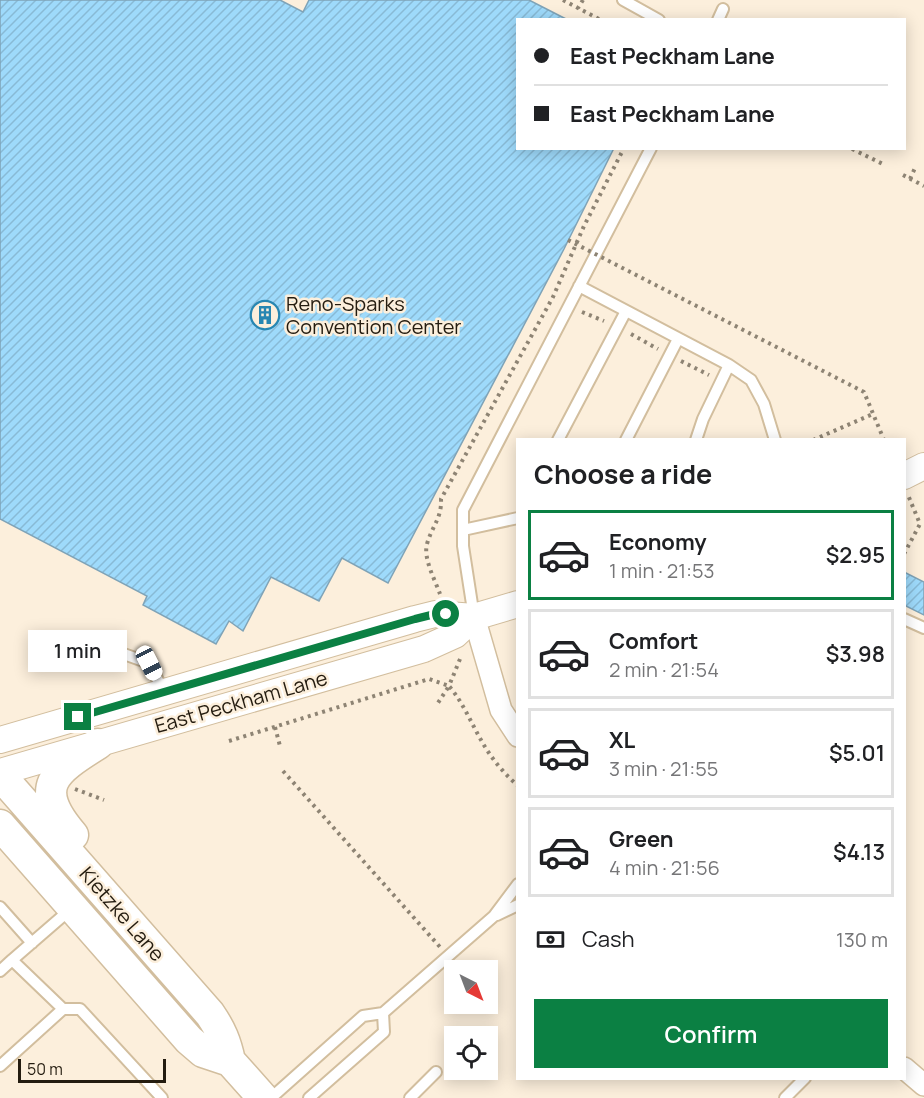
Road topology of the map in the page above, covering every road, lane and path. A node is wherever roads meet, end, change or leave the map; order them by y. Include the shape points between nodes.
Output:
1 (563, 0) edge
2 (583, 0) edge
3 (622, 0) edge
4 (578, 8) junction
5 (723, 9) dead end
6 (597, 18) edge
7 (655, 18) edge
8 (719, 18) edge
9 (623, 150) edge
10 (650, 150) edge
11 (854, 150) edge
12 (885, 165) dead end
13 (915, 168) dead end
14 (903, 175) dead end
15 (910, 178) junction
16 (924, 186) edge
17 (568, 240) dead end
18 (579, 286) junction
19 (626, 311) junction
20 (582, 312) dead end
21 (608, 322) dead end
22 (627, 332) dead end
23 (678, 339) junction
24 (659, 349) dead end
25 (678, 359) dead end
26 (729, 365) junction
27 (710, 375) dead end
28 (873, 414) junction
29 (559, 438) edge
30 (627, 438) edge
31 (697, 438) edge
32 (774, 438) edge
33 (818, 438) edge
34 (883, 438) edge
35 (924, 466) edge
36 (906, 475) edge
37 (906, 492) edge
38 (439, 518) junction
39 (516, 518) edge
40 (445, 522) dead end
41 (463, 530) junction
42 (906, 550) edge
43 (440, 595) dead end
44 (516, 605) edge
45 (474, 617) junction
46 (906, 620) edge
47 (924, 628) edge
48 (121, 653) dead end
49 (460, 659) dead end
50 (449, 686) junction
51 (165, 692) junction
52 (436, 706) dead end
53 (274, 727) junction
54 (516, 733) edge
55 (0, 740) edge
56 (229, 741) dead end
57 (98, 744) junction
58 (280, 746) dead end
59 (283, 771) dead end
60 (0, 774) edge
61 (516, 784) edge
62 (71, 785) dead end
63 (104, 800) dead end
64 (0, 825) edge
65 (0, 845) edge
66 (39, 869) junction
67 (516, 887) edge
68 (516, 906) edge
69 (0, 907) edge
70 (72, 908) junction
71 (494, 916) junction
72 (134, 928) junction
73 (32, 943) junction
74 (448, 956) junction
75 (12, 960) junction
76 (0, 971) edge
77 (63, 1009) junction
78 (382, 1013) junction
79 (230, 1060) junction
80 (0, 1066) edge
81 (906, 1070) edge
82 (436, 1072) dead end
83 (803, 1080) edge
84 (924, 1085) edge
85 (162, 1098) edge
86 (262, 1098) edge
87 (271, 1098) edge
88 (309, 1098) edge
89 (410, 1098) edge
90 (785, 1098) edge

1 - 4 path
2 - 4 path
3 - 7 lane
4 - 6 path
5 - 8 lane
9 - 38 path via 553,297 441,499
10 - 18 lane
11 - 12 path
13 - 15 path
14 - 15 path
15 - 16 path
17 - 28 path, bridge via 864,392
18 - 19 lane
18 - 41 lane via 463,510
19 - 23 lane
19 - 29 lane
20 - 21 path
22 - 24 path
23 - 26 lane
23 - 30 lane
25 - 27 path
26 - 31 lane
26 - 32 lane via 751,380 764,404
28 - 33 path
28 - 34 path, bridge
35 - 36 street
37 - 42 path via 920,524
38 - 40 path
38 - 43 path via 426,552
39 - 41 lane
41 - 45 lane
44 - 45 street, East Peckham Lane
45 - 51 street, East Peckham Lane via 435,614
45 - 54 street via 501,710
45 - 57 street, East Peckham Lane via 456,635 424,649
46 - 47 lane
48 - 51 lane via 149,663
49 - 50 path
50 - 52 path
50 - 53 path via 429,679
50 - 61 path via 465,707 488,752
51 - 55 street, East Peckham Lane
53 - 56 path
53 - 58 path
57 - 60 street, East Peckham Lane
57 - 72 main road via 63,768 53,781 50,798
59 - 74 path
60 - 72 main road, Kietzke Lane
62 - 63 path
64 - 66 main road, Kietzke Lane
65 - 66 main road
66 - 70 main road, Kietzke Lane
67 - 71 lane
68 - 71 lane
69 - 73 lane
70 - 73 lane
70 - 79 main road, Kietzke Lane via 189,1040 203,1052
71 - 74 lane
72 - 79 main road, Kietzke Lane via 220,1028
73 - 75 lane
74 - 78 lane
75 - 76 lane
75 - 77 lane
77 - 80 lane
77 - 85 lane via 80,1009
78 - 87 lane via 363,1016
78 - 88 lane via 384,1032
79 - 86 main road, Kietzke Lane
81 - 84 street
82 - 89 lane
83 - 90 lane

